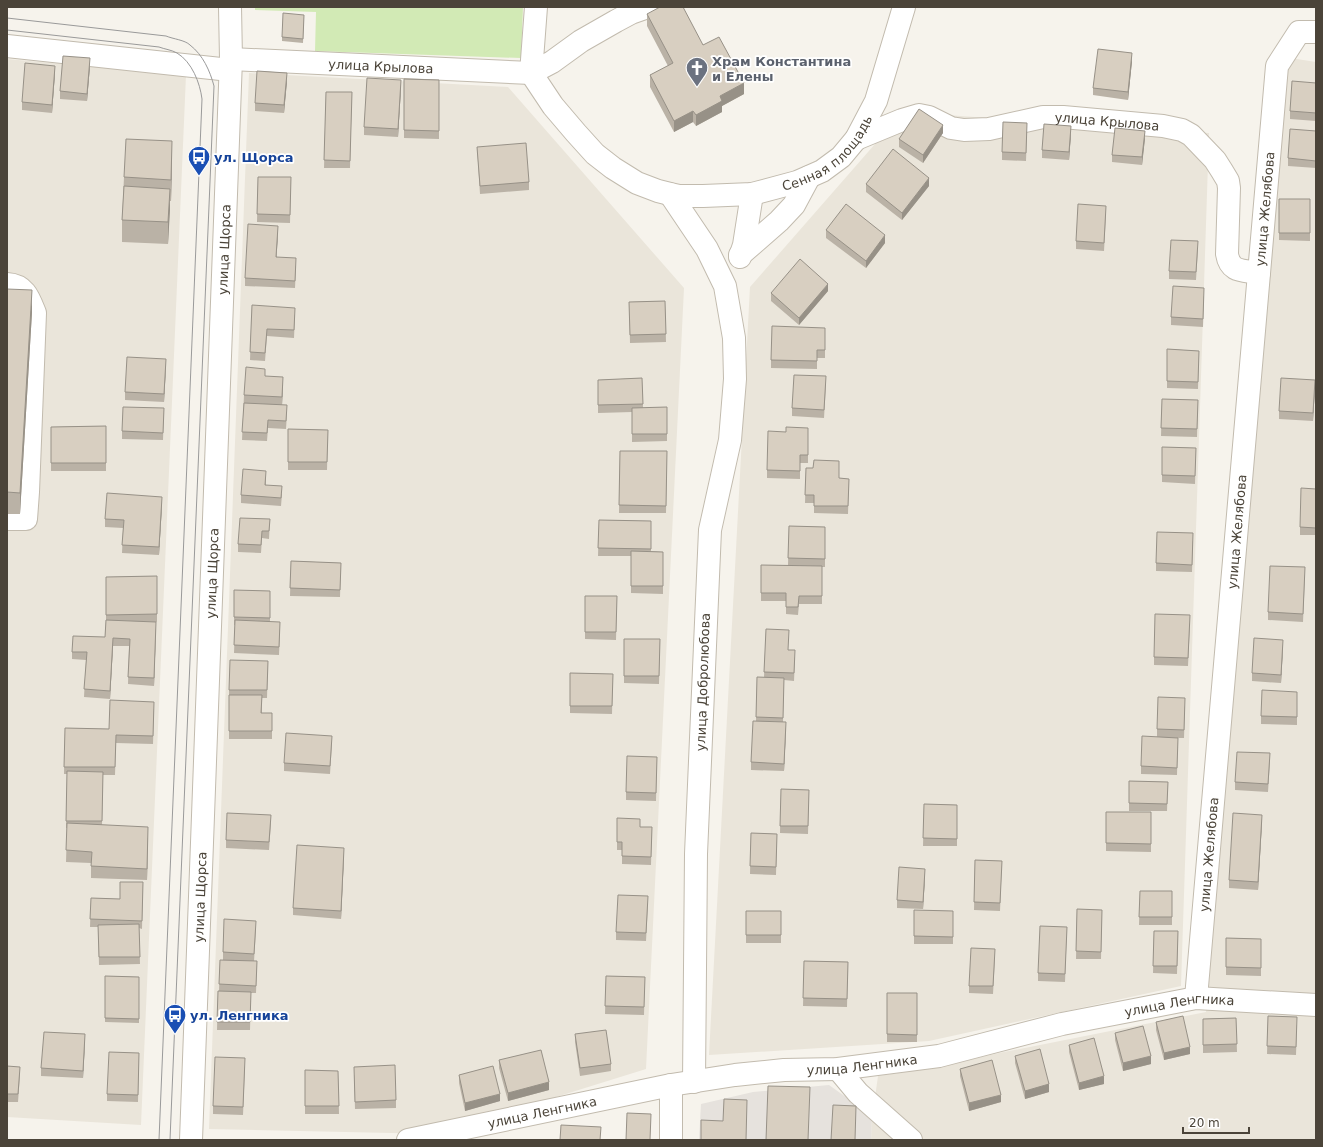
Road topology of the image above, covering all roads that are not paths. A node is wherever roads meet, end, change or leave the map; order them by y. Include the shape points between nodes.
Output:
1 (230, 7) edge
2 (536, 7) edge
3 (648, 7) edge
4 (904, 7) edge
5 (1316, 32) edge
6 (7, 46) edge
7 (231, 65) junction
8 (531, 73) junction
9 (856, 139) junction
10 (809, 177) junction
11 (670, 194) junction
12 (752, 194) junction
13 (740, 255) junction
14 (1259, 273) junction
15 (7, 284) edge
16 (725, 286) junction
17 (7, 519) edge
18 (1196, 998) junction
19 (1316, 1005) edge
20 (838, 1069) junction
21 (694, 1082) junction
22 (671, 1085) junction
23 (191, 1140) edge
24 (408, 1140) edge
25 (671, 1140) edge
26 (911, 1140) edge

1 - 7 street, улица Щорса
2 - 8 street
3 - 8 street via 630,13
4 - 9 street, Сенная площадь via 876,101
5 - 14 street, улица Желябова via 1299,32 1277,66
6 - 7 street, улица Крылова
7 - 8 street, улица Крылова
7 - 23 street, улица Щорса
8 - 11 street, Сенная площадь via 553,106 595,154 637,183
9 - 10 street, Сенная площадь via 841,157
9 - 14 street, улица Крылова via 919,115 930,117 951,128 964,130 989,129 1043,117 1063,117 1182,130 1191,135 1215,160 1228,181 1228,263 1234,269
10 - 12 street, Сенная площадь
10 - 13 street via 794,205 780,221
11 - 12 street, Сенная площадь
11 - 16 street via 707,249
12 - 13 street
13 - 16 street
14 - 18 street, улица Желябова
15 - 17 street via 15,284 22,289 35,313 26,519
16 - 21 street, улица Добролюбова via 734,338 735,379 730,440 710,530 696,854
18 - 19 street, улица Ленгника
18 - 20 street, улица Ленгника via 1062,1024 938,1056
20 - 21 street, улица Ленгника via 784,1070
20 - 26 street via 858,1093
21 - 22 street, улица Ленгника
22 - 24 street, улица Ленгника
22 - 25 street

